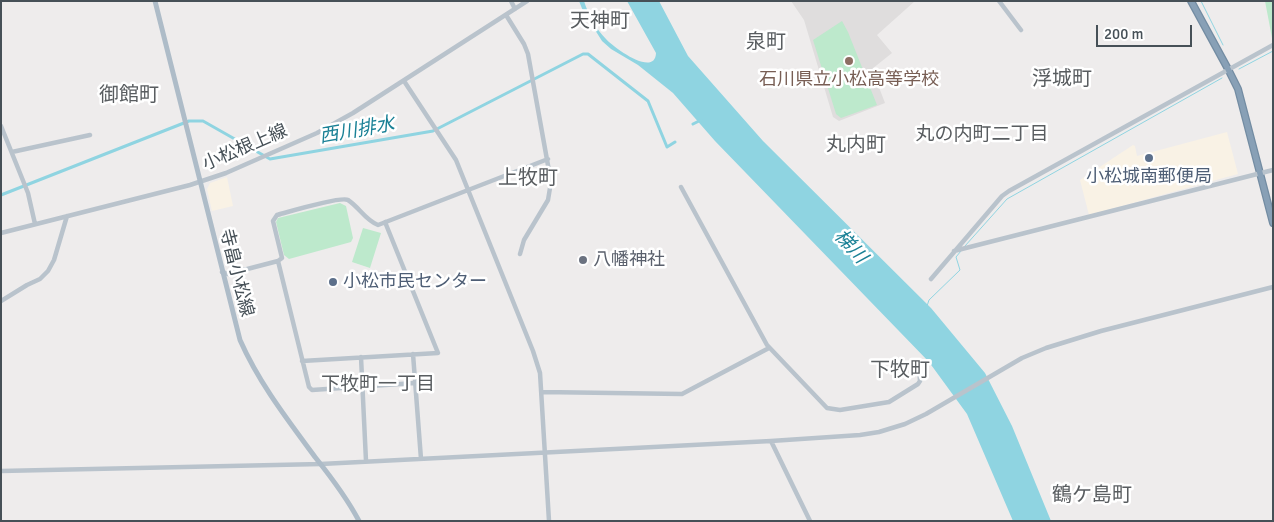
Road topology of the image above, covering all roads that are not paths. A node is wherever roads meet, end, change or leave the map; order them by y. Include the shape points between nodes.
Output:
1 (155, 1) edge
2 (511, 1) edge
3 (527, 1) edge
4 (999, 1) edge
5 (1191, 1) edge
6 (515, 9) junction
7 (506, 16) junction
8 (1021, 30) dead end
9 (1273, 45) edge
10 (1228, 69) junction
11 (404, 81) junction
12 (1, 126) edge
13 (90, 135) dead end
14 (12, 152) junction
15 (548, 159) junction
16 (1273, 170) edge
17 (1260, 174) junction
18 (199, 182) junction
19 (681, 187) dead end
20 (469, 191) junction
21 (67, 216) junction
22 (385, 222) junction
23 (1273, 223) edge
24 (35, 224) junction
25 (1, 233) edge
26 (955, 251) junction
27 (520, 254) dead end
28 (278, 261) junction
29 (222, 272) junction
30 (931, 279) dead end
31 (1273, 287) edge
32 (1, 301) edge
33 (769, 348) junction
34 (413, 354) junction
35 (361, 357) junction
36 (302, 360) junction
37 (919, 366) dead end
38 (415, 384) junction
39 (362, 386) junction
40 (542, 392) junction
41 (771, 441) junction
42 (546, 453) junction
43 (421, 459) junction
44 (366, 461) junction
45 (321, 464) junction
46 (1, 471) edge
47 (359, 521) edge
48 (549, 521) edge
49 (810, 521) edge

1 - 18 main road, 寺畠小松線
2 - 6 street
3 - 6 street, 小松根上線
4 - 8 street
5 - 10 highway
6 - 7 street, 小松根上線
7 - 11 street, 小松根上線
7 - 15 street via 524,44
9 - 10 street
10 - 17 highway via 1241,98
10 - 26 street via 1009,190
11 - 18 street, 小松根上線 via 342,120
11 - 20 street via 456,160
12 - 14 street
13 - 14 street
14 - 24 street via 28,193
15 - 20 street
15 - 27 street via 551,182 548,200 524,240
16 - 17 street
17 - 23 highway
17 - 26 street
18 - 21 street, 小松根上線
18 - 29 main road, 寺畠小松線
19 - 33 street
20 - 22 street
20 - 40 street via 533,351
21 - 24 street, 小松根上線
21 - 32 street via 48,271
22 - 28 street via 378,225 372,222 347,199 277,215 273,221 282,258
22 - 34 street via 438,353
24 - 25 street, 小松根上線
26 - 30 street
28 - 29 street via 228,274
28 - 36 street
29 - 45 main road, 寺畠小松線 via 240,340 252,367
31 - 41 street via 1046,348 905,424 879,432
33 - 37 street via 823,405 833,410 889,402 918,384
33 - 40 street via 682,394
34 - 35 street
34 - 38 street
35 - 36 street
35 - 39 street
36 - 39 street via 312,390
38 - 39 street
38 - 43 street
39 - 44 street
40 - 42 street
41 - 42 street
41 - 49 street
42 - 43 street
42 - 48 street
43 - 44 street
44 - 45 street
45 - 46 street
45 - 47 main road, 寺畠小松線

